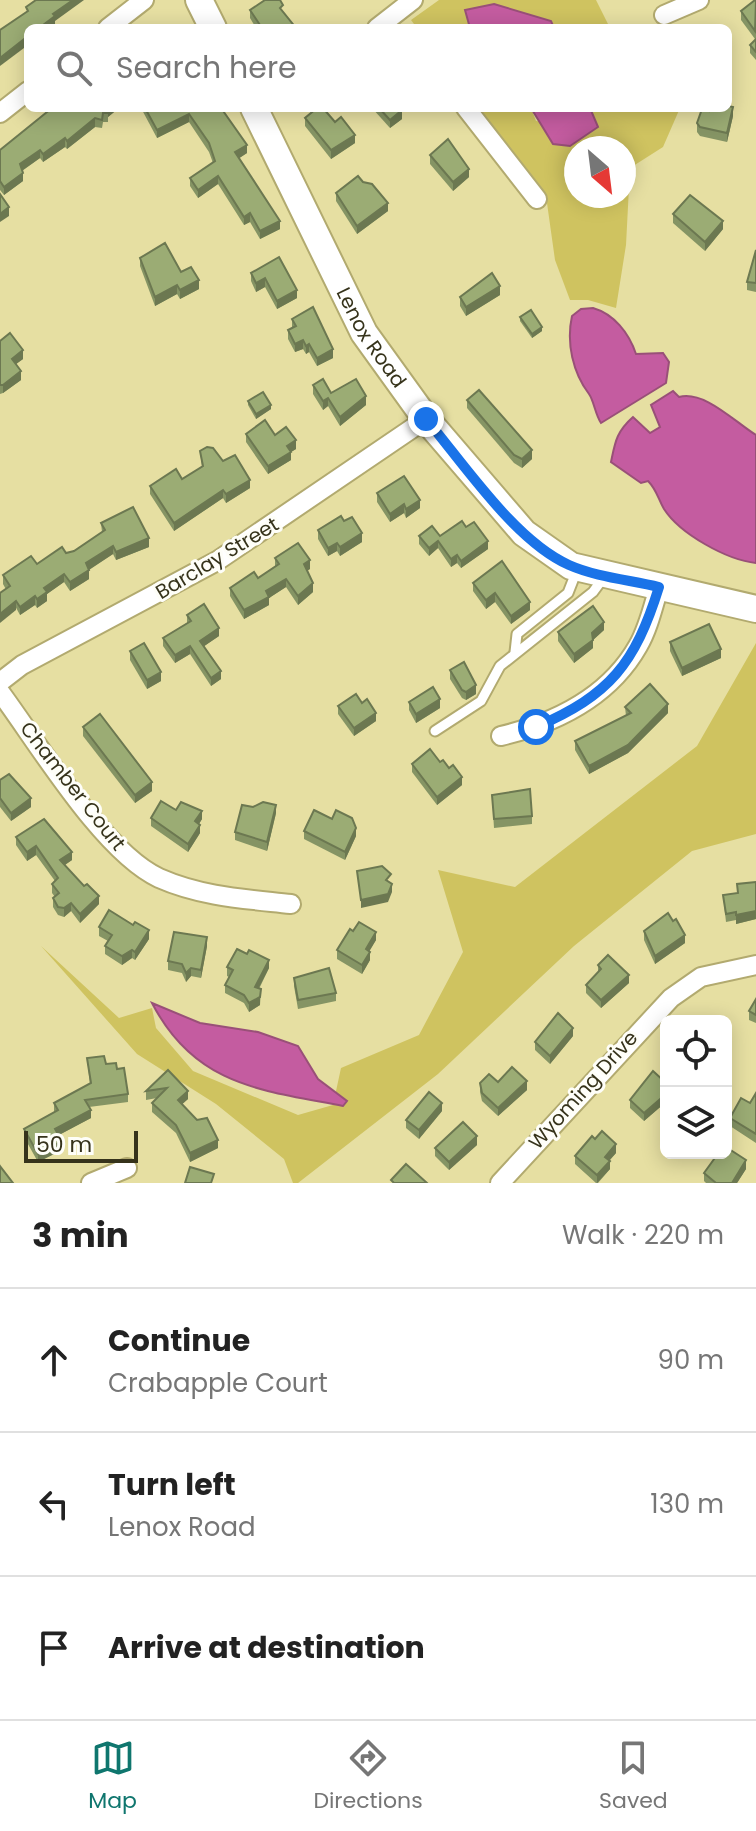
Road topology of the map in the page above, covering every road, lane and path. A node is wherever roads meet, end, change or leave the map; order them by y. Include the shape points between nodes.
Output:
1 (144, 0) edge
2 (199, 0) edge
3 (413, 0) edge
4 (699, 0) edge
5 (664, 15) dead end
6 (399, 22) edge
7 (113, 24) edge
8 (211, 24) edge
9 (24, 94) edge
10 (264, 112) edge
11 (469, 112) edge
12 (0, 113) edge
13 (537, 199) dead end
14 (426, 419) junction
15 (578, 567) junction
16 (607, 575) junction
17 (659, 587) junction
18 (756, 609) edge
19 (550, 611) junction
20 (565, 615) junction
21 (515, 652) junction
22 (0, 682) edge
23 (0, 692) edge
24 (435, 731) dead end
25 (501, 736) dead end
26 (291, 904) dead end
27 (756, 965) edge
28 (127, 1168) dead end
29 (91, 1183) edge
30 (500, 1183) edge

1 - 7 street
2 - 8 street
3 - 6 street
4 - 5 street
9 - 12 street
10 - 14 street, Lenox Road via 364,333
11 - 13 street
14 - 15 street, Lenox Road via 524,533 545,551
14 - 22 street, Barclay Street via 217,561 22,665
15 - 16 street, Lenox Road
15 - 19 lane via 568,593
16 - 17 street, Lenox Road
16 - 20 lane
17 - 18 street, Lenox Road
17 - 25 street via 640,643 604,687 573,711
19 - 20 lane
19 - 21 lane via 517,634
20 - 21 lane
21 - 24 lane via 500,666 481,701
23 - 26 street, Chamber Court via 123,853 157,877 212,896
27 - 30 street, Wyoming Drive via 701,977 671,998
28 - 29 street

